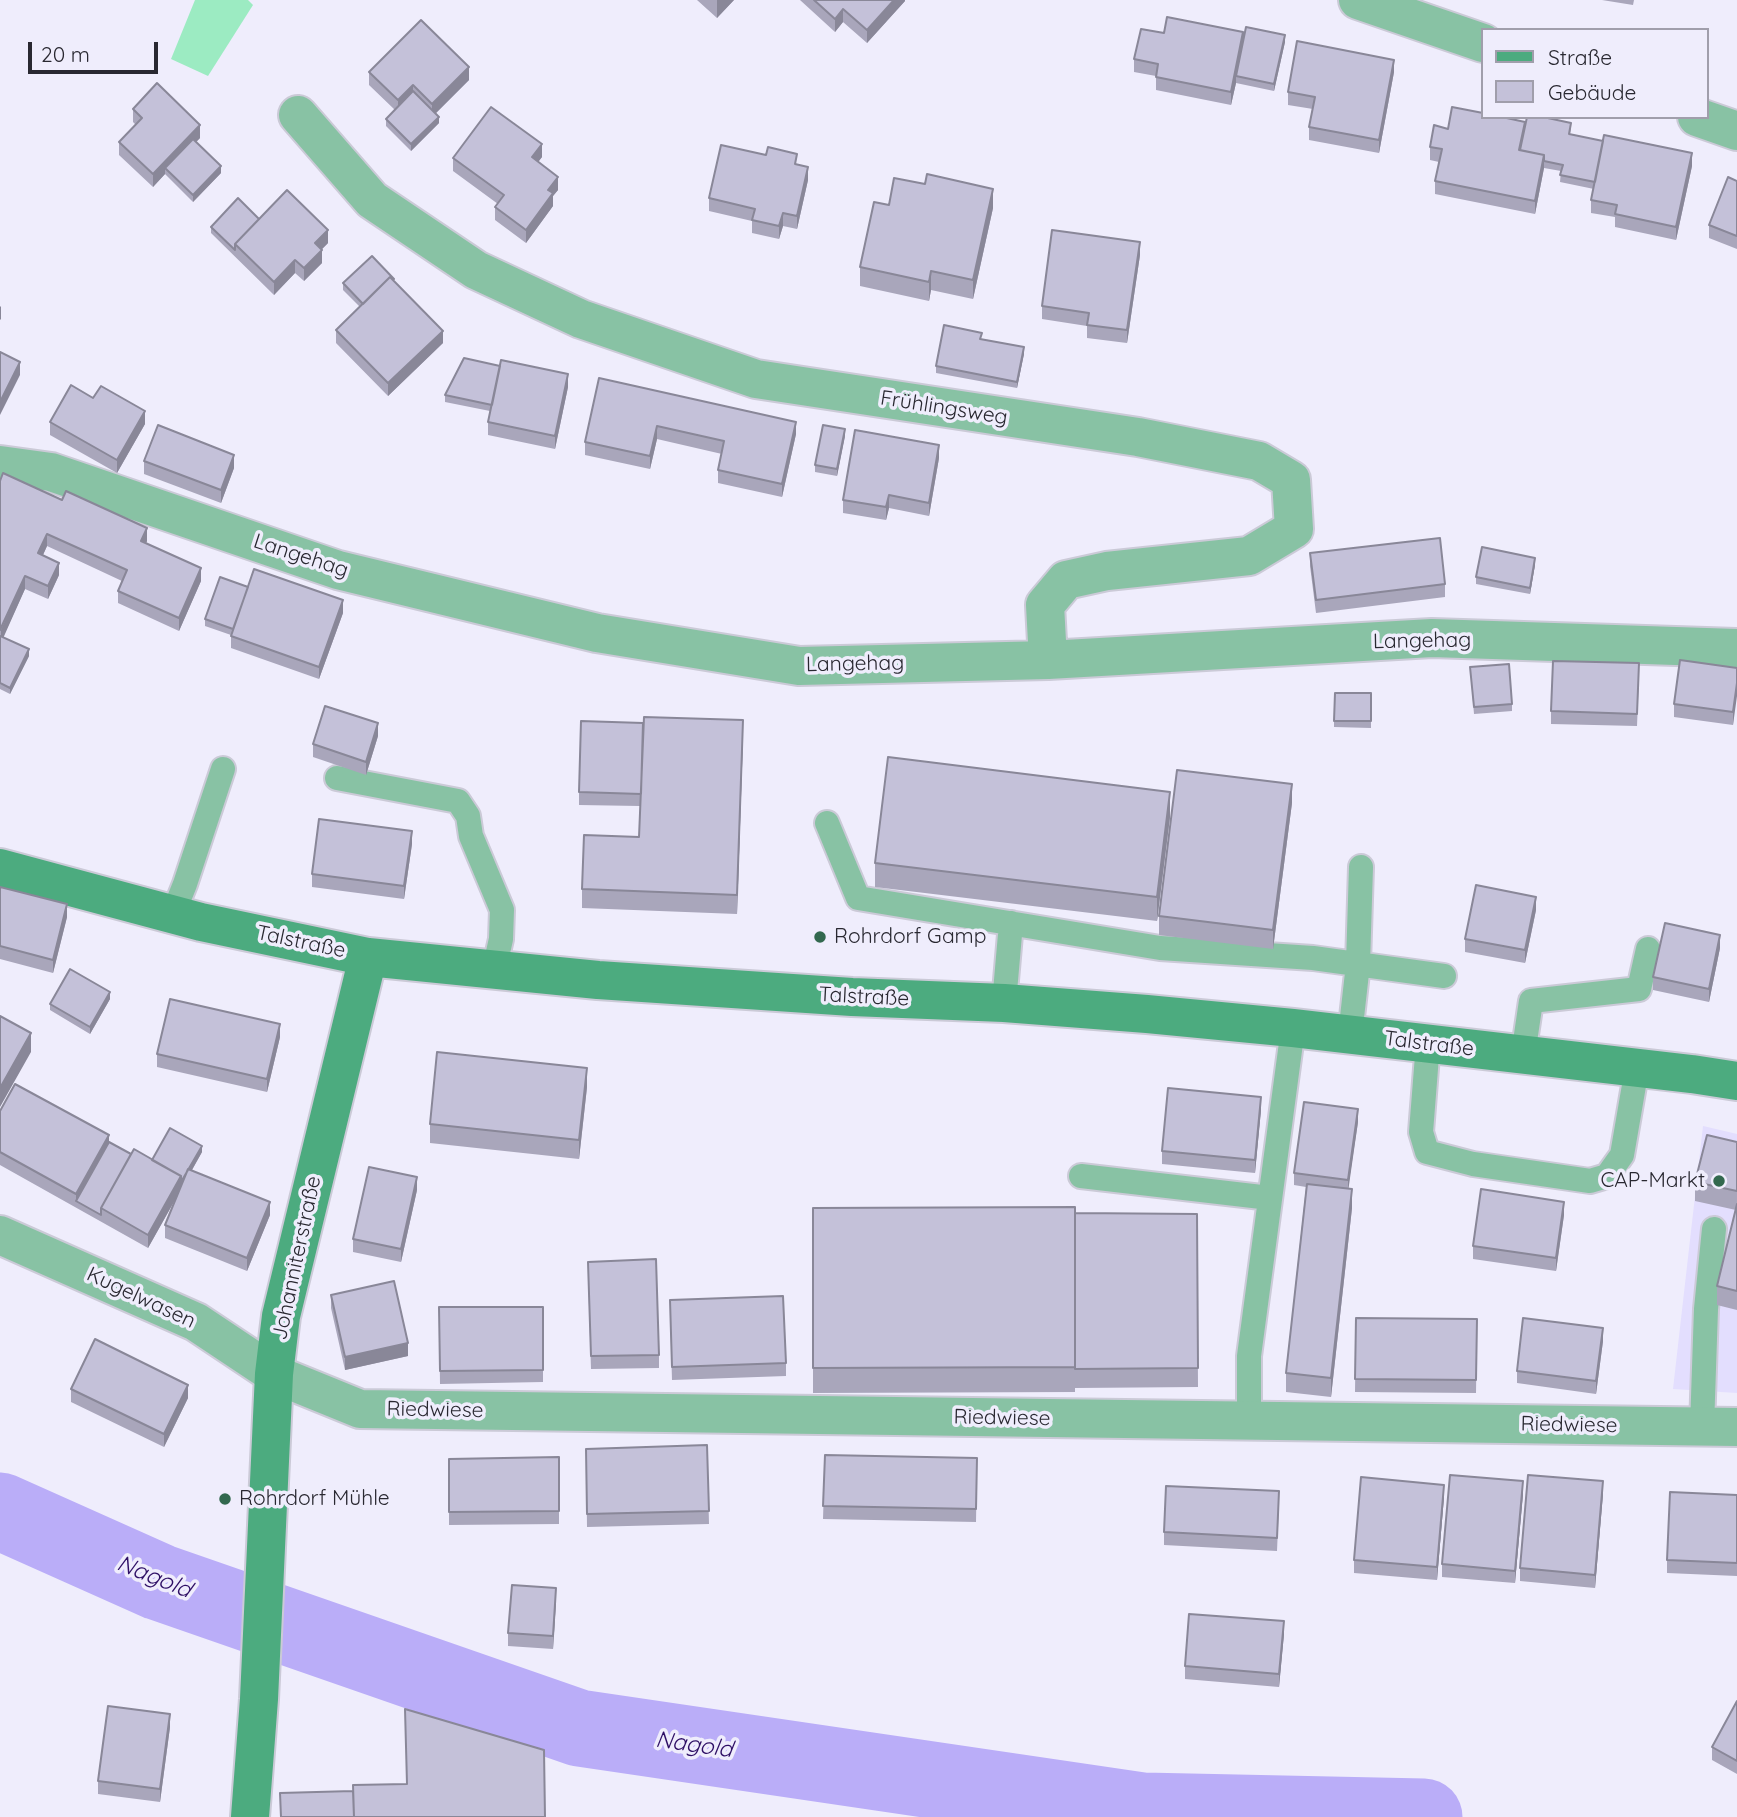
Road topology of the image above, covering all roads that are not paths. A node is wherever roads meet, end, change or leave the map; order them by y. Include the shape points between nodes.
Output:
1 (1359, 0) edge
2 (1482, 43) edge
3 (298, 115) dead end
4 (1703, 119) edge
5 (1737, 131) edge
6 (0, 465) edge
7 (1737, 648) edge
8 (1048, 660) junction
9 (223, 769) dead end
10 (337, 778) dead end
11 (827, 823) dead end
12 (1360, 867) dead end
13 (0, 868) edge
14 (173, 914) junction
15 (1012, 923) junction
16 (1648, 949) dead end
17 (368, 957) junction
18 (1357, 964) junction
19 (494, 970) junction
20 (1444, 976) dead end
21 (1004, 1003) junction
22 (1293, 1028) junction
23 (1350, 1035) junction
24 (1428, 1043) junction
25 (1523, 1055) junction
26 (1637, 1068) junction
27 (1737, 1081) edge
28 (1081, 1176) dead end
29 (1270, 1198) junction
30 (1714, 1229) dead end
31 (0, 1235) edge
32 (274, 1374) junction
33 (1249, 1421) junction
34 (1720, 1427) edge
35 (250, 1817) edge

1 - 2 street
3 - 8 street, Frühlingsweg via 372,200 476,270 581,319 756,379 1138,437 1259,461 1291,480 1294,528 1249,556 1107,571 1066,580 1045,606
4 - 5 street
6 - 8 street, Langehag via 51,472 338,570 597,633 799,666
7 - 8 street, Langehag via 1432,638
9 - 14 lane
10 - 19 lane via 458,801 468,816 471,836 502,910
11 - 15 lane via 858,898
12 - 18 lane
13 - 14 main road, Talstraße
14 - 17 main road, Talstraße
15 - 18 lane via 1160,948
15 - 21 lane
16 - 25 lane via 1639,989 1531,1001
17 - 19 main road, Talstraße
17 - 32 main road, Johanniterstraße via 281,1316
18 - 20 lane
18 - 23 lane
19 - 21 main road, Talstraße via 825,996
21 - 22 main road, Talstraße
22 - 23 main road, Talstraße
22 - 29 lane
23 - 24 main road, Talstraße
24 - 25 main road, Talstraße
24 - 26 lane via 1421,1132 1427,1152 1473,1164 1590,1181 1607,1176 1622,1155
25 - 26 main road, Talstraße
26 - 27 main road, Talstraße
28 - 29 lane
29 - 33 lane via 1249,1356
30 - 34 lane via 1706,1309
31 - 32 street, Kugelwasen via 196,1322
32 - 33 street, Riedwiese via 360,1409
32 - 35 main road, Johanniterstraße
33 - 34 street, Riedwiese

